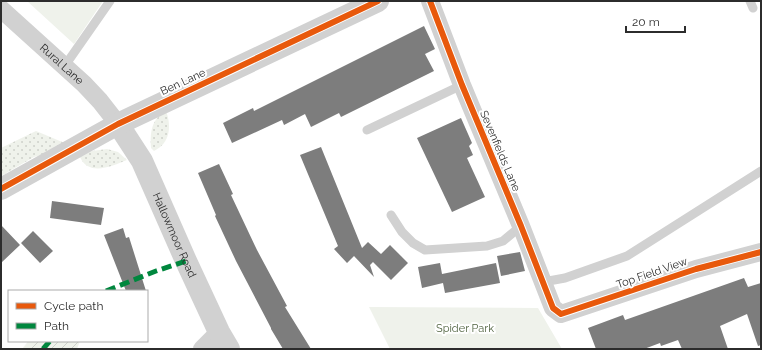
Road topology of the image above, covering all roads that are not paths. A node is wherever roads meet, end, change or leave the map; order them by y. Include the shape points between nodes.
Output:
1 (110, 1) edge
2 (378, 1) edge
3 (430, 1) edge
4 (1, 9) edge
5 (64, 67) junction
6 (462, 85) junction
7 (118, 124) junction
8 (368, 130) dead end
9 (761, 171) edge
10 (1, 189) edge
11 (391, 215) dead end
12 (521, 226) junction
13 (761, 252) edge
14 (543, 282) junction
15 (552, 308) joint
16 (224, 340) edge
17 (202, 349) edge

1 - 5 lane
2 - 7 street, Ben Lane
3 - 6 street, Sevenfields Lane
4 - 5 street, Rural Lane
5 - 7 street, Rural Lane via 84,84
6 - 8 lane
6 - 12 street, Sevenfields Lane
7 - 10 street, Ben Lane
7 - 16 street, Hallowmoor Road via 142,161 186,262
9 - 14 lane via 627,256 565,278
11 - 12 lane via 402,232 425,250 487,246 503,241
12 - 14 street, Sevenfields Lane
13 - 15 street, Top Field View via 696,269 561,314
14 - 15 street, Sevenfields Lane
16 - 17 street

